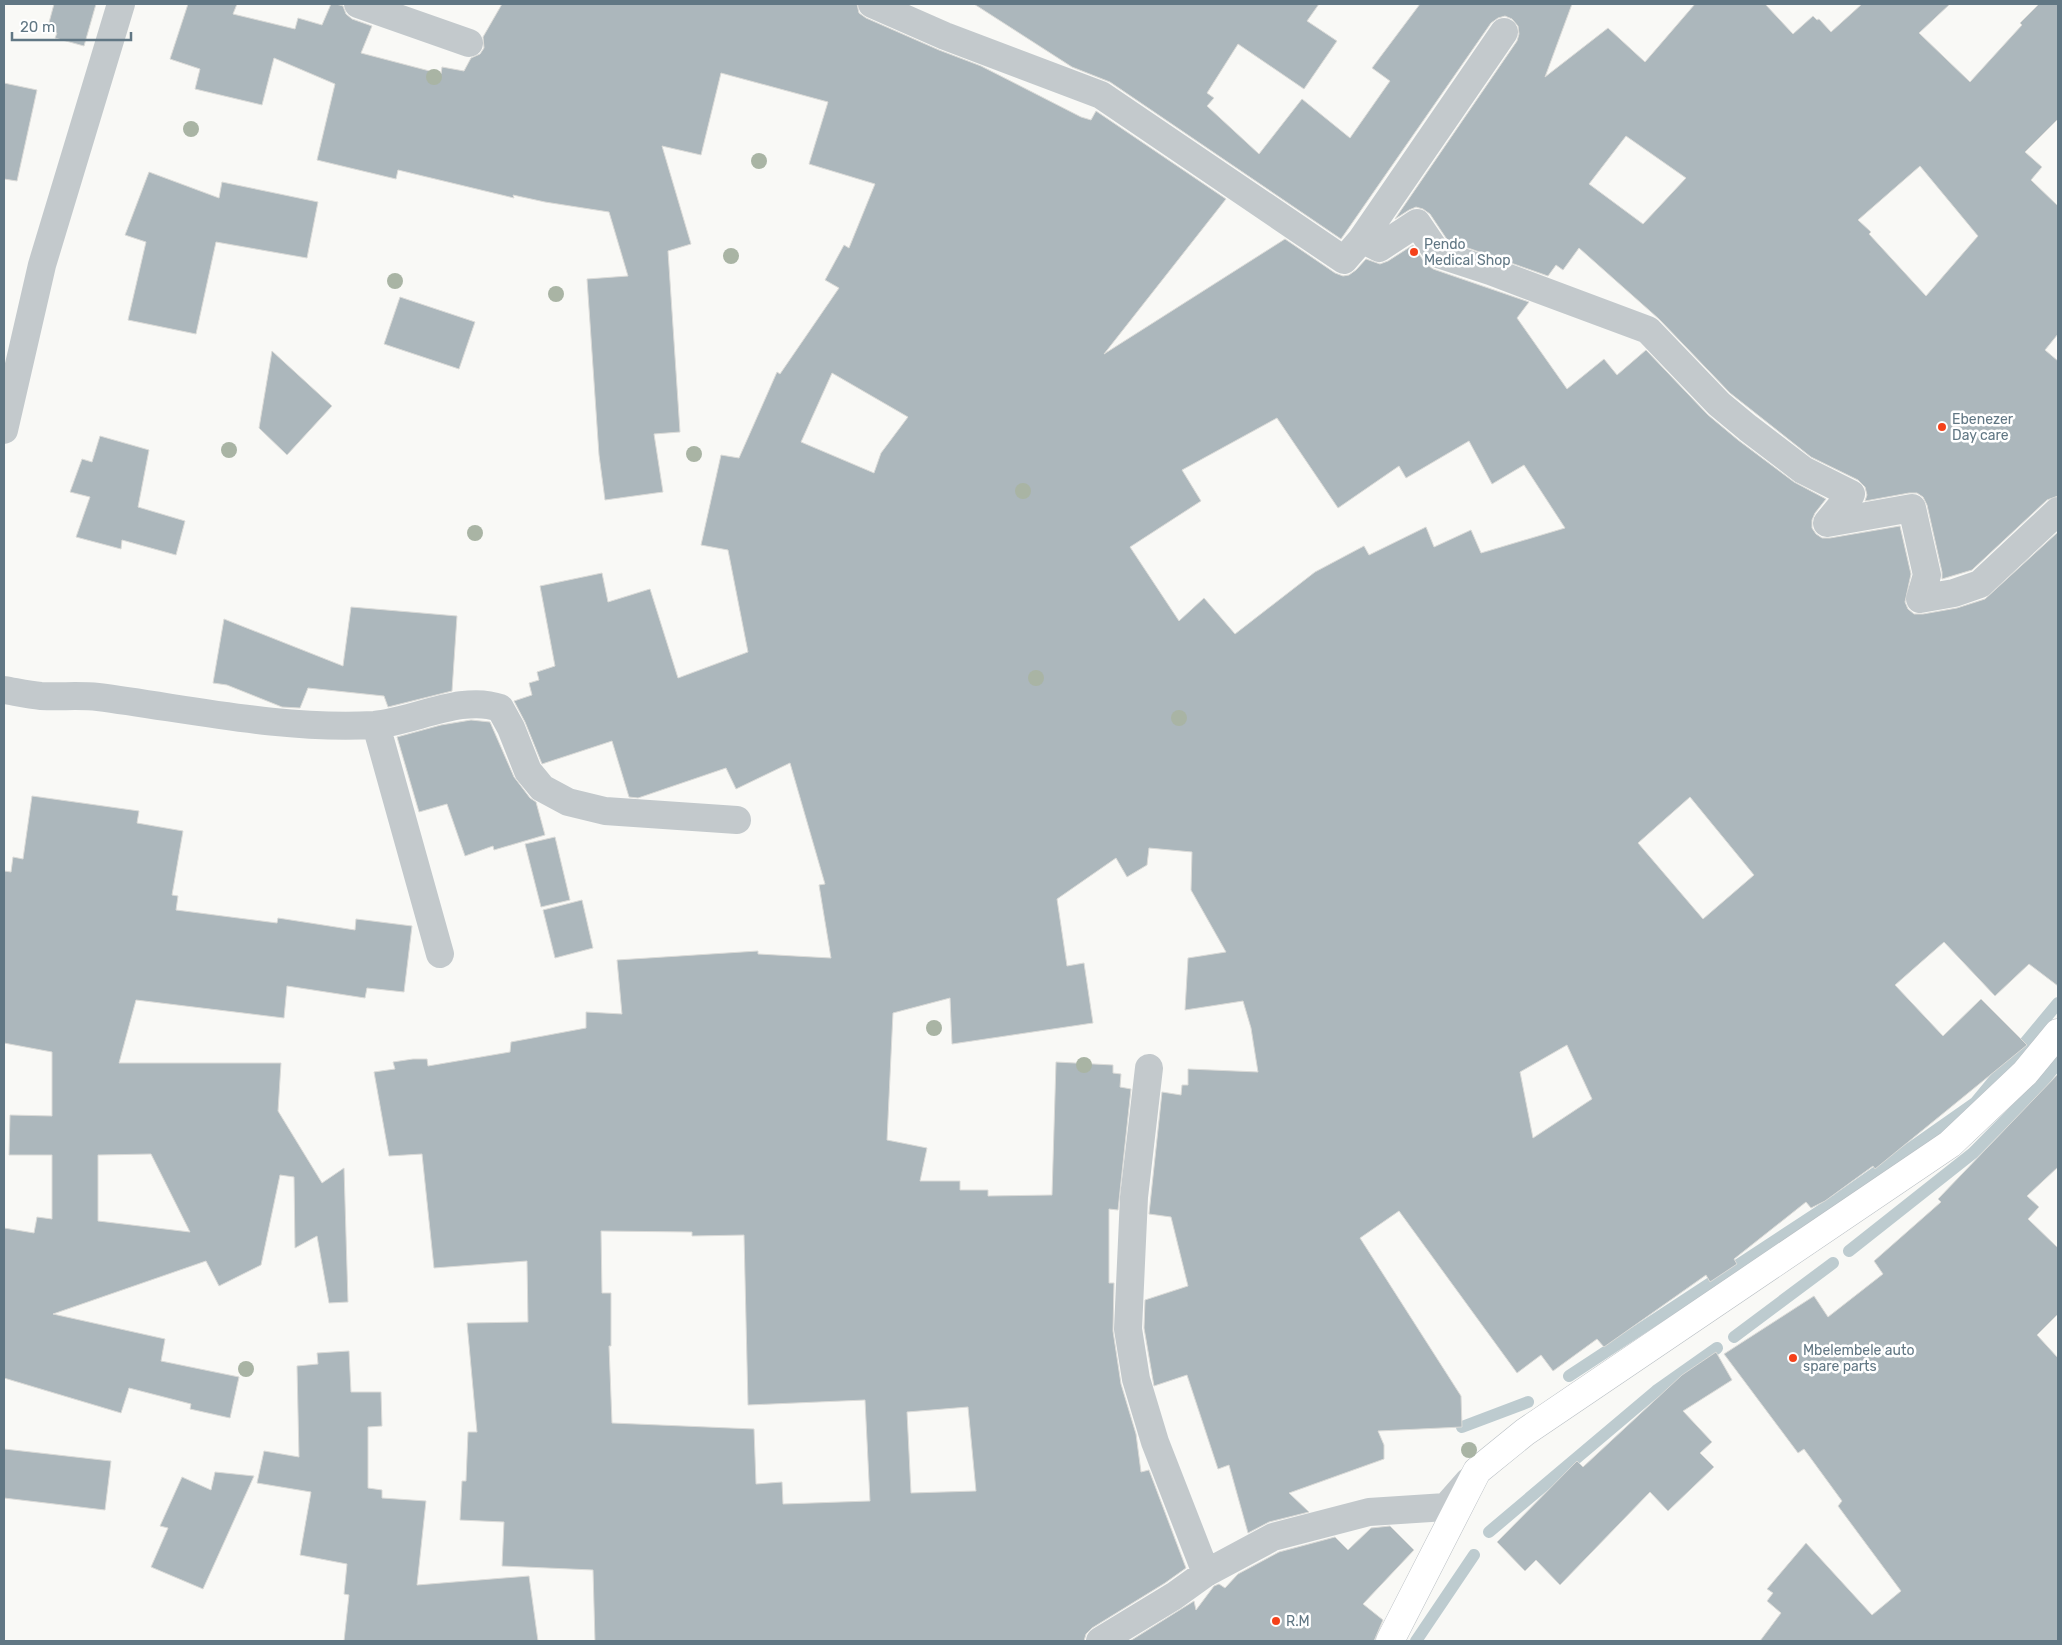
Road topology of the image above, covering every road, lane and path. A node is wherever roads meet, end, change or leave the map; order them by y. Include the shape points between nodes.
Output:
1 (121, 4) edge
2 (358, 4) edge
3 (872, 4) edge
4 (1504, 32) dead end
5 (469, 43) dead end
6 (1362, 239) junction
7 (4, 430) edge
8 (2058, 511) edge
9 (4, 690) edge
10 (376, 725) junction
11 (737, 820) dead end
12 (440, 954) dead end
13 (2058, 1033) edge
14 (1149, 1068) dead end
15 (1477, 1471) junction
16 (1206, 1573) junction
17 (1100, 1641) edge
18 (1390, 1641) edge

1 - 7 street via 42,265
2 - 5 street
3 - 6 street via 945,36 1101,95 1344,260
4 - 6 street
6 - 8 street via 1379,248 1417,224 1438,254 1648,330 1719,404 1748,428 1803,470 1851,494 1827,523 1912,508 1927,576 1920,599 1944,596 1980,584
9 - 10 street via 39,696 95,697 300,725
10 - 11 street via 464,705 487,703 500,708 528,771 542,788 568,802 605,812
10 - 12 street
13 - 15 main road via 2025,1073 1950,1144 1525,1432
14 - 16 street via 1134,1197 1128,1329 1136,1379 1155,1442
15 - 16 street via 1446,1507 1369,1512 1273,1537
15 - 18 main road
16 - 17 street

